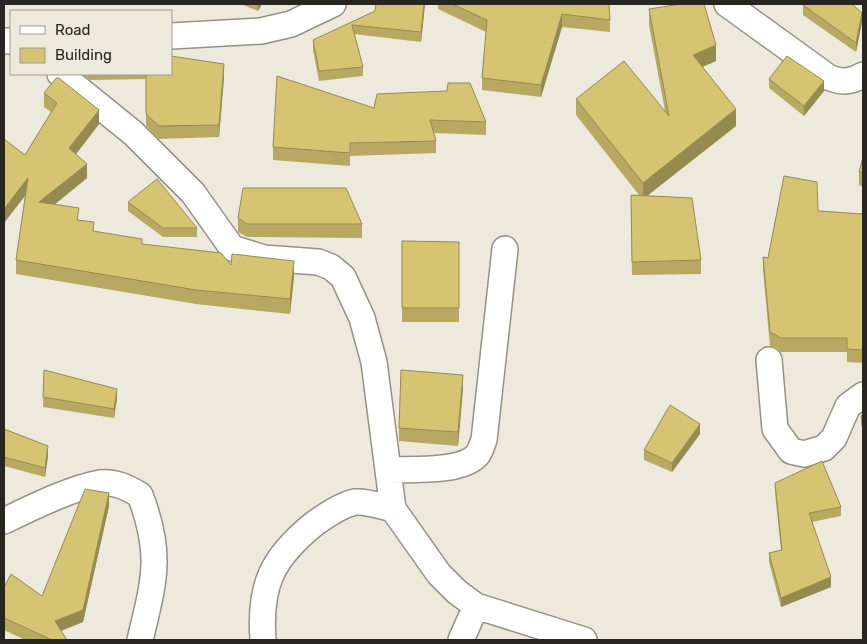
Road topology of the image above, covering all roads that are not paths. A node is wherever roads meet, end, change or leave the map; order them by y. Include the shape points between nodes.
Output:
1 (333, 4) edge
2 (727, 4) edge
3 (172, 36) edge
4 (61, 75) edge
5 (863, 75) edge
6 (505, 249) dead end
7 (769, 360) dead end
8 (863, 395) edge
9 (388, 470) junction
10 (393, 509) junction
11 (4, 522) edge
12 (476, 606) junction
13 (140, 640) edge
14 (263, 640) edge
15 (461, 640) edge
16 (584, 640) edge

1 - 3 street via 290,24 261,31
2 - 5 street via 828,77 850,82
4 - 9 street via 140,139 193,193 232,248 264,258 318,262 331,267 342,277 362,318 374,362
6 - 9 street via 480,453 471,461 453,467
7 - 8 street via 775,429 791,451 804,454 824,448 834,438 848,406
9 - 10 street
10 - 12 street via 439,574
10 - 14 street via 354,502 325,516 280,556 265,591
11 - 13 street via 57,497 101,483 119,484 140,495 155,545 155,576
12 - 15 street
12 - 16 street

